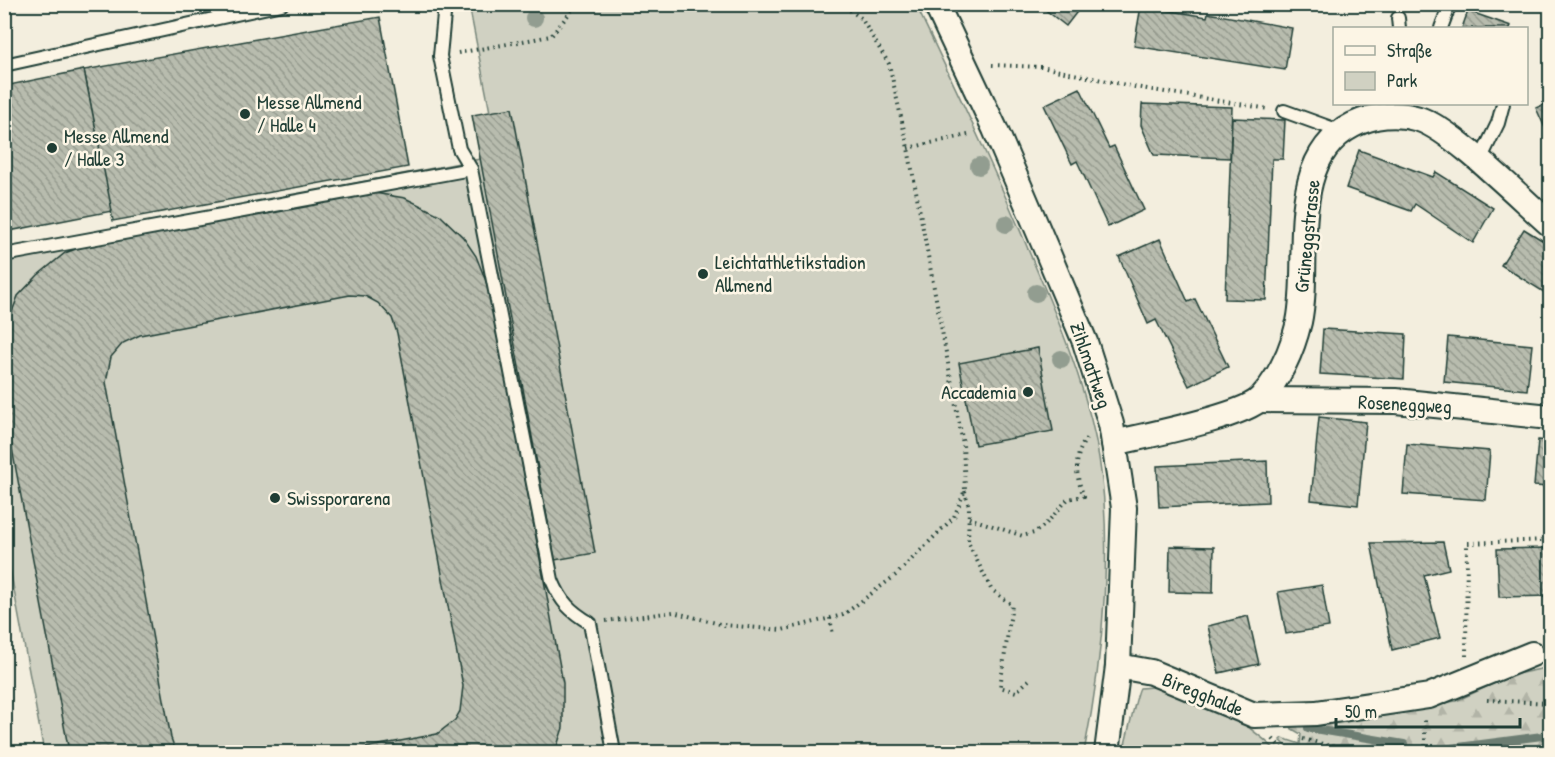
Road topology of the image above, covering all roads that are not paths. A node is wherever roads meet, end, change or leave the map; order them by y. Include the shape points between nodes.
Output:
1 (282, 4) edge
2 (445, 4) edge
3 (936, 4) edge
4 (1450, 4) edge
5 (1441, 27) edge
6 (4, 65) edge
7 (1503, 105) edge
8 (1284, 111) road end
9 (1414, 111) edge
10 (1342, 132) junction
11 (1479, 162) junction
12 (471, 169) junction
13 (1551, 224) edge
14 (4, 255) edge
15 (1259, 400) junction
16 (1551, 417) edge
17 (1112, 433) junction
18 (1532, 654) dead end
19 (1118, 666) junction
20 (614, 753) edge
21 (1107, 753) edge

1 - 6 lane
2 - 12 lane via 440,56 459,149
3 - 17 street, Zihlmattweg via 995,129 1085,342
4 - 5 lane
7 - 11 lane
8 - 10 lane
9 - 10 street, Grüneggstrasse via 1369,117
9 - 11 street, Grüneggstrasse
10 - 15 street, Grüneggstrasse via 1315,167 1307,196 1299,320 1285,366
11 - 13 street, Grüneggstrasse
12 - 14 lane
12 - 20 lane via 552,580 567,609 590,623
15 - 16 street, Roseneggweg via 1396,401
15 - 17 street, Grüneggstrasse via 1232,413
17 - 19 street, Zihlmattweg via 1124,508
18 - 19 street, Biregghalde via 1429,696 1316,713 1254,715 1151,672
19 - 21 street, Zihlmattweg

